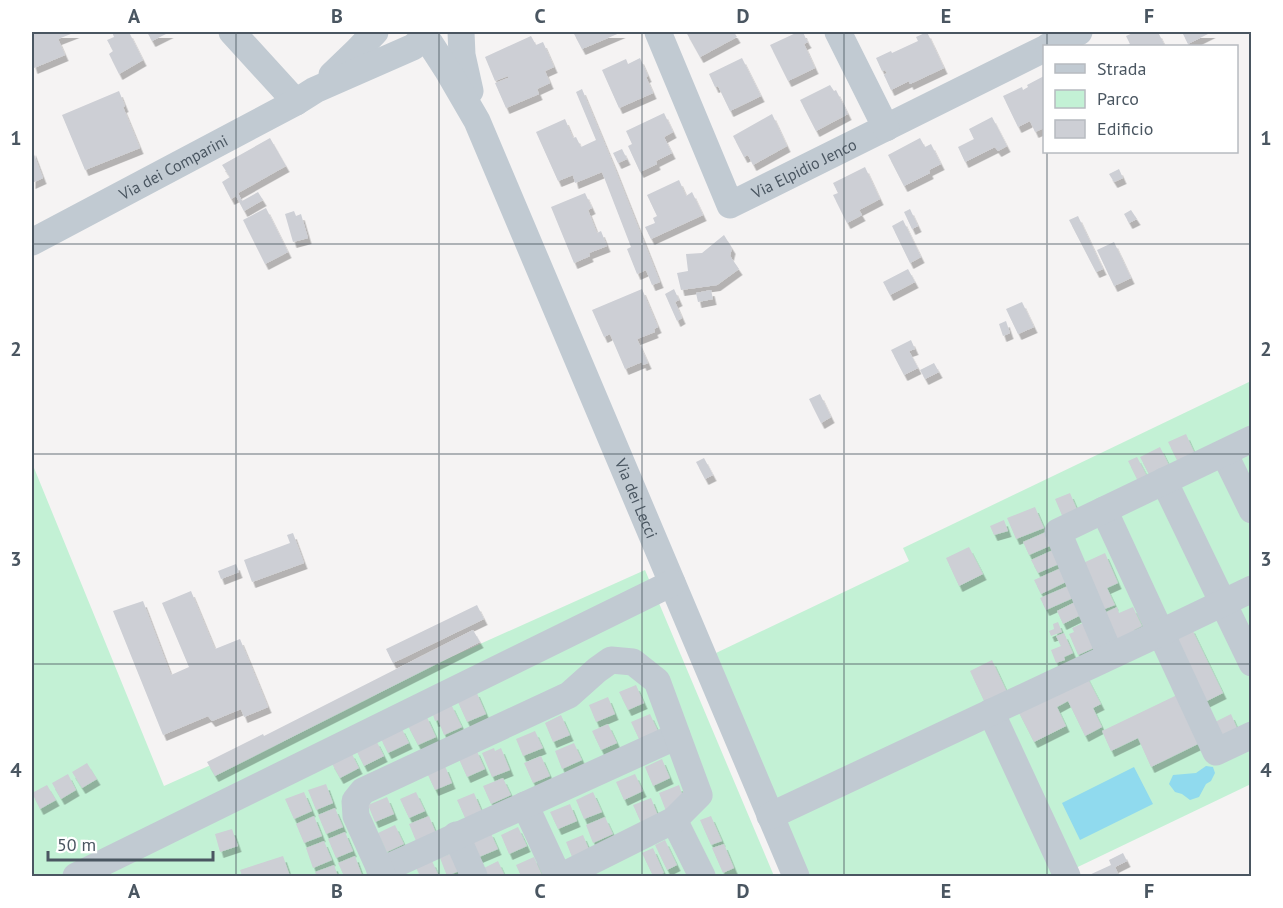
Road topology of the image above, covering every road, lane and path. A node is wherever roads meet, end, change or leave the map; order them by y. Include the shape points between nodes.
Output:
1 (232, 32) edge
2 (375, 32) edge
3 (461, 32) edge
4 (658, 32) edge
5 (838, 32) edge
6 (1079, 32) edge
7 (421, 35) edge
8 (1051, 45) edge
9 (1043, 50) edge
10 (306, 96) junction
11 (477, 121) junction
12 (886, 128) junction
13 (32, 242) edge
14 (1251, 439) edge
15 (1224, 453) junction
16 (1164, 481) junction
17 (1104, 510) junction
18 (1251, 510) edge
19 (672, 583) junction
20 (1251, 589) edge
21 (1222, 603) junction
22 (1160, 633) junction
23 (1110, 655) junction
24 (1251, 663) edge
25 (991, 712) junction
26 (1251, 735) edge
27 (677, 736) junction
28 (525, 805) junction
29 (770, 816) junction
30 (674, 820) junction
31 (456, 836) junction
32 (381, 873) edge
33 (76, 876) edge
34 (474, 876) edge
35 (560, 876) edge
36 (702, 876) edge
37 (796, 876) edge
38 (1067, 876) edge

1 - 10 street
2 - 10 street, Via dei Comparini
3 - 7 street via 440,39
3 - 11 street, Via dei Lecci via 463,66
4 - 12 street, Via Elpidio Jenco via 730,205
5 - 12 street
6 - 8 street
7 - 10 street, Via dei Comparini via 413,46
7 - 11 street, Via dei Lecci
9 - 12 street, Via Elpidio Jenco
10 - 13 street, Via dei Comparini
11 - 19 street, Via dei Lecci
14 - 15 street
15 - 16 street
15 - 18 street
16 - 17 street
16 - 21 street
17 - 22 street
17 - 23 street via 1058,532
19 - 29 street, Via dei Lecci
19 - 33 street
20 - 21 street
21 - 22 street
21 - 24 street
22 - 23 street
22 - 26 street via 1216,752
23 - 25 street
25 - 29 street
25 - 38 street
27 - 28 street
27 - 30 street via 699,795
27 - 32 street via 657,681 633,662 611,660 569,695 363,791 355,801 356,816
28 - 31 street
28 - 35 street
29 - 37 street, Via dei Lecci
30 - 35 street
30 - 36 street
31 - 32 street
31 - 34 street

